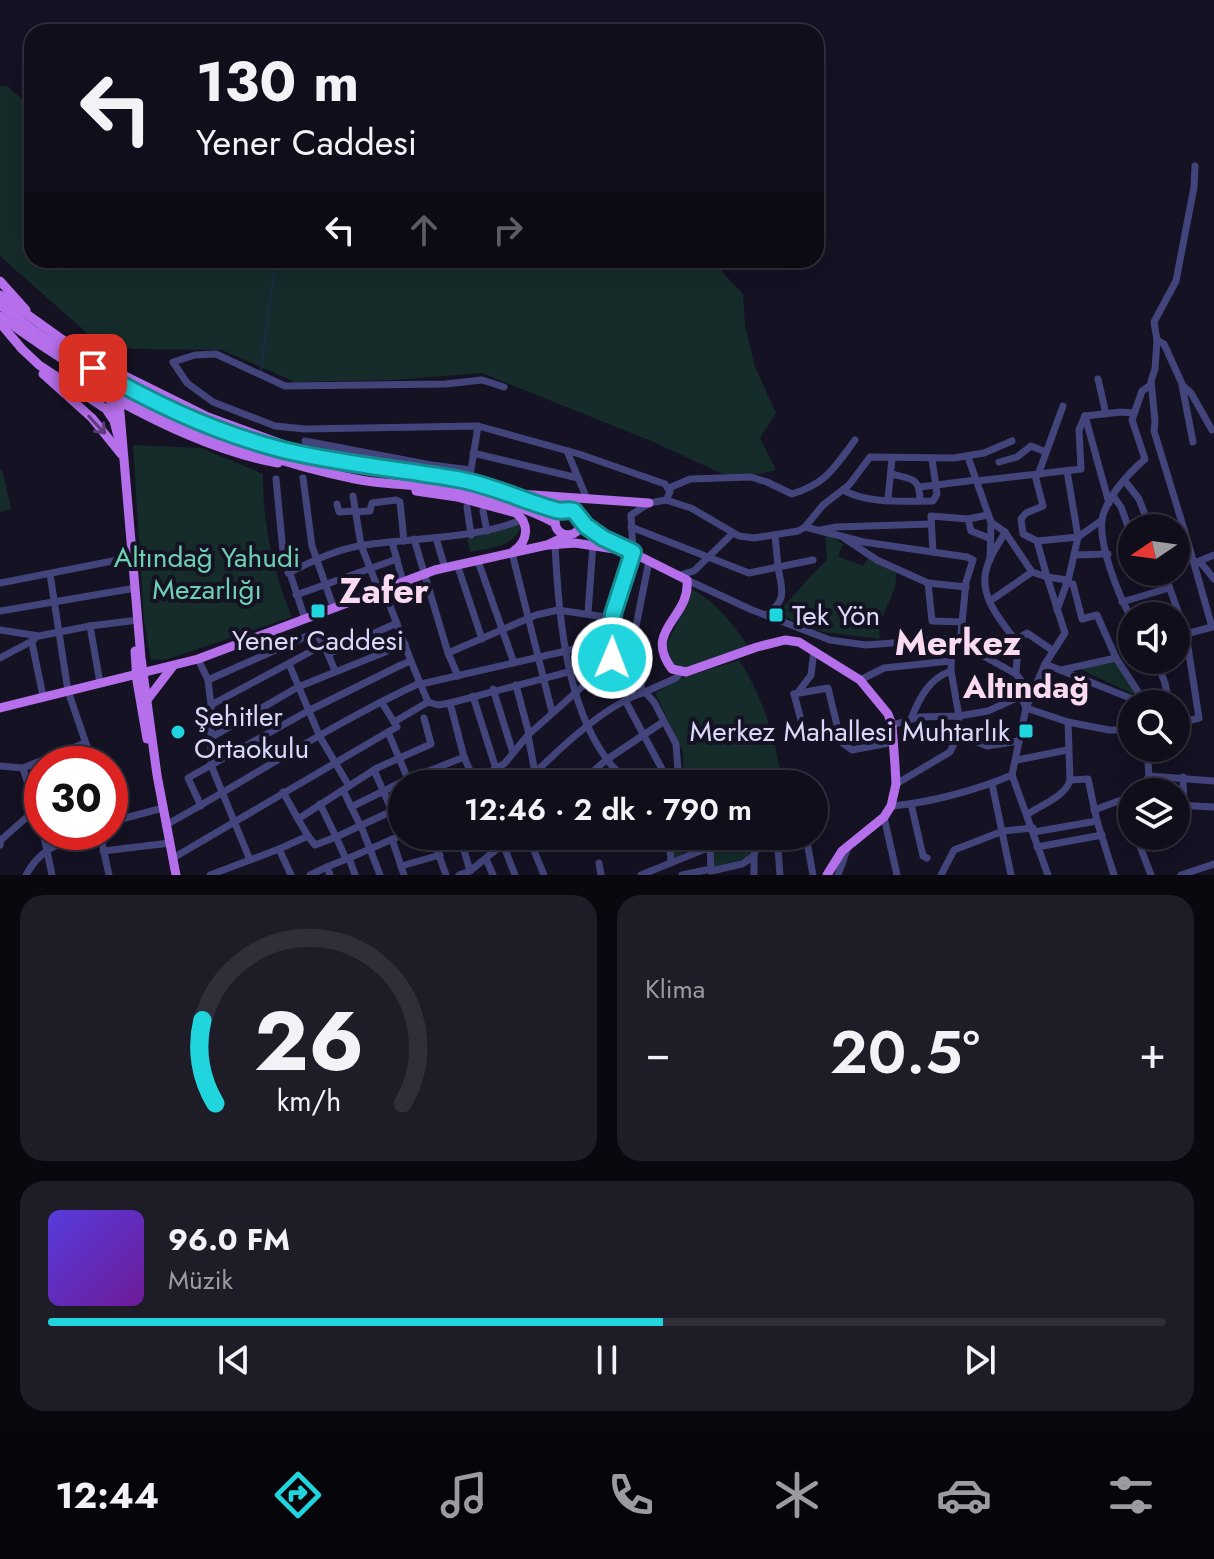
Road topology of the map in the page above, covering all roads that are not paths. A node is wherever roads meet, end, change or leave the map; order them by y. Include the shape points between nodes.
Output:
1 (1195, 166) dead end
2 (0, 281) edge
3 (0, 295) edge
4 (0, 305) edge
5 (0, 316) edge
6 (35, 321) junction
7 (0, 323) edge
8 (0, 333) edge
9 (1157, 340) junction
10 (67, 343) junction
11 (52, 360) junction
12 (110, 369) junction
13 (1176, 372) junction
14 (1098, 379) dead end
15 (1151, 385) junction
16 (504, 387) dead end
17 (100, 390) junction
18 (121, 402) junction
19 (1063, 406) dead end
20 (1134, 413) junction
21 (1106, 414) junction
22 (147, 416) junction
23 (1085, 416) junction
24 (478, 426) junction
25 (1212, 430) edge
26 (855, 440) dead end
27 (121, 441) junction
28 (305, 441) dead end
29 (1012, 441) dead end
30 (1193, 442) dead end
31 (255, 446) junction
32 (999, 447) junction
33 (567, 451) junction
34 (1046, 452) junction
35 (473, 453) junction
36 (316, 457) junction
37 (968, 457) junction
38 (892, 458) junction
39 (932, 459) junction
40 (999, 462) junction
41 (301, 466) junction
42 (1067, 471) junction
43 (891, 474) junction
44 (1036, 475) junction
45 (303, 478) dead end
46 (578, 478) junction
47 (1001, 478) junction
48 (276, 479) dead end
49 (976, 480) junction
50 (1125, 481) junction
51 (385, 484) junction
52 (936, 485) junction
53 (920, 487) junction
54 (669, 488) junction
55 (843, 490) junction
56 (512, 493) junction
57 (353, 496) dead end
58 (587, 499) junction
59 (888, 499) junction
60 (666, 500) junction
61 (920, 500) junction
62 (1111, 500) junction
63 (625, 501) junction
64 (649, 503) junction
65 (337, 504) dead end
66 (467, 507) dead end
67 (483, 511) dead end
68 (355, 512) junction
69 (561, 512) junction
70 (1124, 514) edge
71 (1145, 514) edge
72 (1179, 514) edge
73 (631, 515) junction
74 (990, 518) junction
75 (524, 519) junction
76 (580, 519) junction
77 (968, 519) junction
78 (1102, 520) junction
79 (1020, 523) junction
80 (931, 524) junction
81 (556, 525) junction
82 (631, 527) junction
83 (805, 527) junction
84 (819, 530) junction
85 (487, 531) junction
86 (1003, 531) junction
87 (732, 534) junction
88 (471, 535) junction
89 (570, 535) junction
90 (775, 535) junction
91 (841, 537) junction
92 (1078, 537) junction
93 (436, 538) junction
94 (603, 538) junction
95 (989, 538) junction
96 (414, 539) junction
97 (404, 541) junction
98 (1037, 541) junction
99 (392, 542) junction
100 (551, 544) junction
101 (593, 544) junction
102 (361, 545) junction
103 (1190, 547) edge
104 (633, 552) junction
105 (933, 552) junction
106 (512, 553) junction
107 (1108, 554) junction
108 (1074, 555) junction
109 (1214, 555) edge
110 (709, 557) junction
111 (131, 558) junction
112 (397, 559) junction
113 (317, 560) junction
114 (813, 560) dead end
115 (990, 560) junction
116 (478, 561) junction
117 (649, 561) junction
118 (1196, 563) junction
119 (457, 564) junction
120 (971, 566) junction
121 (778, 567) junction
122 (371, 568) junction
123 (445, 568) junction
124 (985, 570) junction
125 (1032, 572) junction
126 (288, 573) junction
127 (50, 574) junction
128 (424, 575) junction
129 (1047, 577) junction
130 (684, 578) junction
131 (1214, 579) edge
132 (403, 582) junction
133 (1067, 582) junction
134 (0, 583) edge
135 (928, 583) junction
136 (326, 584) junction
137 (966, 587) junction
138 (1169, 588) joint
139 (134, 589) junction
140 (381, 591) junction
141 (296, 595) junction
142 (55, 601) junction
143 (990, 601) junction
144 (1122, 602) joint
145 (1174, 602) edge
146 (334, 609) junction
147 (558, 610) junction
148 (1057, 610) junction
149 (0, 611) edge
150 (588, 613) junction
151 (766, 615) junction
152 (612, 618) junction
153 (305, 619) junction
154 (136, 620) junction
155 (527, 620) junction
156 (962, 622) junction
157 (397, 623) junction
158 (90, 626) junction
159 (1213, 626) edge
160 (0, 630) edge
161 (502, 630) junction
162 (58, 633) junction
163 (1190, 633) edge
164 (39, 636) junction
165 (610, 638) junction
166 (482, 639) junction
167 (1016, 640) junction
168 (956, 642) junction
169 (32, 643) junction
170 (405, 644) junction
171 (323, 645) junction
172 (814, 650) junction
173 (1052, 650) junction
174 (566, 651) junction
175 (448, 653) junction
176 (328, 654) junction
177 (538, 657) junction
178 (0, 658) edge
179 (141, 658) junction
180 (1116, 658) junction
181 (198, 659) junction
182 (1190, 660) edge
183 (411, 661) junction
184 (950, 661) junction
185 (514, 663) junction
186 (609, 663) junction
187 (289, 664) junction
188 (638, 664) junction
189 (1045, 664) junction
190 (173, 666) junction
191 (1061, 670) junction
192 (335, 671) junction
193 (571, 671) junction
194 (951, 671) junction
195 (681, 672) junction
196 (1016, 674) junction
197 (140, 676) junction
198 (458, 676) junction
199 (544, 678) junction
200 (208, 680) junction
201 (860, 680) junction
202 (103, 683) junction
203 (421, 684) junction
204 (516, 685) junction
205 (298, 687) junction
206 (493, 689) junction
207 (643, 690) junction
208 (1136, 690) edge
209 (68, 691) junction
210 (577, 692) junction
211 (1118, 693) edge
212 (794, 694) junction
213 (43, 696) junction
214 (473, 696) junction
215 (1021, 696) junction
216 (147, 700) junction
217 (428, 702) junction
218 (626, 702) junction
219 (382, 703) junction
220 (450, 703) junction
221 (211, 705) junction
222 (0, 708) edge
223 (1026, 708) junction
224 (308, 711) junction
225 (552, 712) junction
226 (959, 716) junction
227 (424, 718) dead end
228 (911, 719) junction
229 (1190, 720) edge
230 (394, 722) junction
231 (663, 722) junction
232 (1068, 722) junction
233 (892, 725) junction
234 (587, 727) junction
235 (1118, 730) edge
236 (388, 732) junction
237 (528, 734) junction
238 (958, 734) junction
239 (805, 735) dead end
240 (212, 737) junction
241 (320, 737) junction
242 (644, 737) junction
243 (1019, 741) junction
244 (894, 742) junction
245 (85, 743) junction
246 (86, 746) edge
247 (1067, 750) junction
248 (513, 753) junction
249 (399, 756) junction
250 (464, 757) junction
251 (606, 760) junction
252 (1017, 760) junction
253 (1148, 762) edge
254 (334, 763) junction
255 (211, 765) junction
256 (0, 766) edge
257 (23, 768) joint
258 (496, 769) joint
259 (374, 770) junction
260 (405, 770) edge
261 (436, 770) edge
262 (470, 770) edge
263 (534, 770) edge
264 (538, 770) edge
265 (595, 770) edge
266 (616, 770) edge
267 (662, 770) edge
268 (678, 770) edge
269 (157, 775) junction
270 (1012, 775) junction
271 (1149, 776) joint
272 (1183, 777) joint
273 (1070, 780) junction
274 (1214, 781) edge
275 (896, 784) junction
276 (992, 784) junction
277 (346, 788) junction
278 (388, 790) edge
279 (283, 792) junction
280 (384, 792) junction
281 (223, 794) junction
282 (1118, 801) edge
283 (320, 804) junction
284 (911, 804) junction
285 (201, 806) junction
286 (891, 806) junction
287 (1190, 806) edge
288 (351, 807) junction
289 (1214, 807) edge
290 (163, 808) junction
291 (1094, 810) junction
292 (1028, 814) junction
293 (128, 817) edge
294 (884, 817) junction
295 (298, 819) junction
296 (24, 821) edge
297 (1097, 821) junction
298 (235, 822) junction
299 (166, 825) junction
300 (360, 826) junction
301 (1034, 830) junction
302 (1002, 832) junction
303 (1102, 835) junction
304 (308, 836) junction
305 (336, 837) junction
306 (388, 841) edge
307 (170, 843) junction
308 (850, 844) junction
309 (0, 845) edge
310 (1037, 847) junction
311 (370, 848) junction
312 (279, 849) junction
313 (46, 850) edge
314 (48, 850) edge
315 (396, 850) edge
316 (438, 850) edge
317 (464, 850) edge
318 (496, 850) edge
319 (505, 850) edge
320 (534, 850) edge
321 (668, 850) edge
322 (756, 850) edge
323 (778, 850) edge
324 (809, 850) edge
325 (1141, 850) edge
326 (103, 851) joint
327 (440, 855) junction
328 (754, 856) junction
329 (173, 858) junction
330 (348, 858) junction
331 (927, 858) dead end
332 (486, 859) junction
333 (250, 860) junction
334 (599, 863) dead end
335 (668, 864) junction
336 (1214, 864) edge
337 (329, 871) edge
338 (403, 871) edge
339 (470, 871) junction
340 (734, 871) edge
341 (711, 872) edge
342 (1113, 873) edge
343 (176, 874) edge
344 (288, 874) edge
345 (26, 875) edge
346 (52, 875) edge
347 (109, 875) edge
348 (164, 875) edge
349 (210, 875) edge
350 (310, 875) edge
351 (355, 875) edge
352 (380, 875) edge
353 (446, 875) edge
354 (459, 875) edge
355 (493, 875) edge
356 (515, 875) edge
357 (544, 875) edge
358 (601, 875) edge
359 (641, 875) edge
360 (669, 875) edge
361 (682, 875) edge
362 (754, 875) edge
363 (780, 875) edge
364 (813, 875) edge
365 (827, 875) edge
366 (838, 875) edge
367 (897, 875) edge
368 (941, 875) edge
369 (1011, 875) edge
370 (1048, 875) edge
371 (1102, 875) edge
372 (1151, 875) edge
373 (1181, 875) edge

1 - 9 street via 1176,281 1154,322
2 - 6 main road
3 - 6 main road
4 - 31 main road via 130,390
5 - 31 main road via 127,397 199,430
6 - 10 main road
7 - 11 main road
7 - 27 main road via 34,361 104,406
8 -> 27 main road
9 - 13 street
9 - 15 street
10 - 11 main road via 69,357 59,363
10 - 12 main road
11 - 17 main road
12 - 18 main road
12 - 36 main road via 208,417
13 - 25 street
13 - 30 street
14 - 21 street
15 - 20 street via 1142,391
15 - 72 street via 1154,431
16 - 24 street via 482,380 285,386 216,354 173,362 187,383 213,402 275,426
17 - 18 main road
17 - 27 main road via 117,414
18 - 22 main road
18 - 27 main road
19 - 34 street
20 - 21 street
20 - 50 street via 1145,459
21 - 23 street
22 - 27 main road via 131,418
22 - 41 main road via 233,451
23 - 42 street via 1079,430 1081,469
23 - 62 street
24 - 33 street
24 - 35 street
26 - 54 street via 818,484 792,494 751,477 690,479
27 - 111 main road
27 - 111 main road
28 - 35 street via 471,470
29 - 32 street
31 - 36 main road
31 - 41 main road
32 - 37 street
32 - 40 street
33 - 46 street
33 - 54 street
34 - 40 street via 1031,446
34 - 44 street
35 - 46 street
36 - 56 main road via 459,479
37 - 39 street
37 - 49 street
38 - 39 street
38 - 43 street
38 - 55 street via 868,459
39 - 52 street
40 - 47 street
41 - 51 main road
42 - 44 street
42 - 92 street
43 - 53 street
43 - 59 street
44 - 47 street
44 - 79 street via 1043,506 1026,513
45 - 113 street
46 - 58 street
47 - 49 street
48 - 126 street
49 - 52 street
49 - 74 street
50 - 62 street
50 - 71 street
51 - 75 main road via 457,497
51 - 81 main road via 474,494 526,509
52 - 53 street
52 - 61 street via 935,499
53 - 61 street
54 - 60 street
55 - 59 street
55 - 83 street
56 - 58 main road
56 - 69 main road
57 - 68 street
58 - 63 main road
59 - 61 street
60 - 64 street
60 - 87 street via 691,508
62 - 70 street
62 - 78 street
63 - 64 main road
63 - 73 street
64 - 73 street
65 - 68 street via 339,512
66 - 88 street
67 - 85 street
68 - 97 street via 370,511 372,503 400,502
68 - 102 street
69 - 76 main road via 574,511
69 - 81 main road
73 - 82 street
74 - 77 street
74 - 86 street
74 - 95 street
75 - 85 street
75 - 106 main road via 526,536
76 - 89 main road
76 - 94 main road
77 - 80 street via 936,515
77 - 95 street via 971,531
78 - 92 street
78 - 107 street
79 - 86 street
79 - 98 street via 1023,534
80 - 84 street
80 - 105 street
81 - 89 main road
81 - 100 main road
82 - 104 street
82 - 110 street
83 - 84 street
83 - 90 street
84 - 91 street
85 - 88 street
86 - 115 street
86 - 125 street
87 - 90 street
87 - 110 street
88 - 93 street
89 - 94 main road
89 - 100 main road
90 - 121 street
91 - 105 street
91 - 135 street
92 - 98 street
92 - 108 street
93 - 96 street
93 - 123 street
94 - 104 main road
95 - 115 street
96 - 97 street
96 - 128 street
97 - 99 street
98 - 129 street
99 - 102 street
99 - 112 street
100 - 101 main road
100 - 106 main road
100 - 147 street
101 - 104 main road
101 - 150 street
102 - 113 street
102 - 122 street
103 - 118 street
104 - 117 main road
104 - 152 street
105 - 120 street via 967,557 973,560
106 - 116 main road
106 - 155 street
107 - 108 street
107 - 144 street
108 - 133 street
109 - 118 street
110 - 121 street via 749,573
110 - 130 street
111 - 127 street
111 - 139 main road
112 - 122 street
112 - 132 street
113 - 126 street
113 - 136 street
114 - 121 street
115 - 124 street
116 - 119 main road
116 - 161 street
117 - 130 main road
117 - 188 street via 634,636
118 - 131 street
118 - 159 street
119 - 123 main road
119 - 166 street
120 - 124 street
120 - 137 street
121 - 151 street via 782,600
122 - 136 street
122 - 140 street
123 - 128 main road
124 - 143 street
125 - 129 street
125 - 143 street
126 - 141 street
127 - 134 street
127 - 142 street
128 - 132 main road
128 - 175 street
129 - 133 street
129 - 148 street
130 - 151 street
130 - 195 main road via 688,592 661,641 662,657
132 - 140 main road
133 - 148 street
133 - 180 street via 1073,584 1082,619 1097,615
135 - 137 street
135 - 156 street via 932,621
136 - 141 street
136 - 146 street
137 - 156 street
138 - 144 street
138 - 145 street
139 - 142 street
139 - 154 main road
140 - 146 main road
140 - 157 street
141 - 153 street
142 - 149 street
142 - 162 street
143 - 167 street via 1001,625
146 - 153 main road
147 - 150 street
147 - 155 street
147 - 174 street
148 - 173 street via 1065,633
150 - 152 street
151 - 168 street via 839,642
152 - 165 street
153 - 181 main road
154 - 158 street
154 - 179 main road
154 - 197 main road
155 - 161 street
155 - 177 street
156 - 168 street
157 - 170 street
157 - 176 street
158 - 162 street
158 - 202 street
159 - 163 street
160 - 164 street
161 - 166 street
161 - 185 street
162 - 164 street
162 - 209 street
164 - 169 street
165 - 174 street
165 - 186 street
166 - 175 street
167 - 173 street via 1027,633
167 - 196 street
168 - 184 street
168 - 196 street
169 - 178 street
169 - 213 street
170 - 183 street
170 - 192 street
171 - 176 street
171 - 187 street
171 - 200 street via 316,632
172 - 195 main road via 785,640
172 - 201 main road
172 - 212 street via 811,675
173 - 189 street
174 - 177 street
174 - 193 street
175 - 198 street
176 - 192 street
177 - 185 street
177 - 199 street
179 - 190 main road
179 - 197 main road
180 - 191 street
180 - 208 street
181 - 190 main road
181 - 200 street
182 - 229 street via 1199,718
183 - 203 street
183 - 224 street
184 - 194 street
184 - 201 street via 884,668
185 - 198 street
186 - 188 street
186 - 193 street
186 - 207 street
186 - 210 street
187 - 205 street
187 - 221 street
188 - 207 street
189 - 191 street
189 - 223 street
190 - 197 main road
190 - 216 main road
191 - 211 street
192 - 205 street
193 - 199 street
193 - 210 street
194 - 226 street
194 - 228 street via 931,684
195 - 207 street
196 - 215 street via 1023,683
197 - 202 main road
197 - 202 main road
197 - 216 main road
197 - 269 main road via 144,727
198 - 203 street
199 - 204 street
199 - 225 street
200 - 221 street
201 - 233 main road
202 - 209 main road
203 - 217 street
203 - 219 street
204 - 206 street
204 - 237 street
205 - 224 street
205 - 240 street
206 - 214 street
206 - 248 street
207 - 218 street
207 - 231 street
209 - 213 main road
209 - 245 street
210 - 225 street
210 - 234 street
212 - 239 street
212 - 244 street via 828,688 841,742 852,750
213 - 222 main road
214 - 220 street
214 - 258 street
215 - 223 street
215 - 226 street via 988,711
216 - 269 main road
217 - 220 street
217 - 230 street
218 - 234 street
218 - 242 street
219 - 230 street
219 - 241 street
220 - 250 street
221 - 240 street
223 - 232 street
223 - 243 street
224 - 241 street
224 - 255 street
225 - 237 street
226 - 228 street
226 - 238 street
227 - 249 street via 431,744
228 - 233 street
230 - 236 street via 397,727
231 - 242 street
231 - 268 street via 676,744
232 - 235 street
232 - 247 street
233 - 244 main road
234 - 251 street
234 - 264 street
236 - 249 street
236 - 254 street
237 - 248 street
237 - 263 street
238 - 243 street via 987,746
238 - 275 street via 950,752
240 - 255 street
241 - 254 street
241 - 281 street
242 - 251 street
242 - 267 street
243 - 252 street
244 - 275 main road
245 - 246 street
245 - 257 street
247 - 252 street
247 - 273 street
248 - 258 street
249 - 259 street
249 - 260 street
250 - 261 street
250 - 262 street
251 - 265 street
251 - 266 street
252 - 270 street
253 - 271 street
254 - 277 street
254 - 279 street
255 - 281 street
255 - 285 street via 188,778
256 - 257 street
259 - 277 street
259 - 280 street
269 - 290 main road
270 - 276 street
270 - 292 street
271 - 272 street
272 - 274 street
273 - 291 street via 1088,779
273 - 292 street via 1063,792
275 - 286 main road
276 - 284 street
276 - 302 street
277 - 283 street
277 - 288 street
278 - 280 street
279 - 295 street
279 - 298 street
280 - 288 street
280 - 300 street via 392,811
281 - 285 street
281 - 298 street
282 - 291 street
283 - 295 street
283 - 305 street
284 - 286 street
284 - 331 street
285 - 299 street
286 - 294 main road
287 - 289 street
288 - 300 street
290 - 293 street
290 - 299 main road
291 - 297 street
292 - 301 street
294 - 308 main road
294 - 367 street
295 - 304 street
296 - 309 street
297 - 301 street
297 - 303 street
298 - 329 street
298 - 333 street
299 - 307 main road
300 - 305 street
300 - 311 street
301 - 302 street
301 - 310 street
302 - 368 street via 954,850
302 - 369 street
303 - 310 street
303 - 342 street
304 - 305 street via 315,845
304 - 312 street
305 - 330 street
306 - 311 street
307 - 326 street
307 - 329 main road
308 - 365 main road
308 - 366 street
310 - 370 street
311 - 330 street
311 - 352 street
312 - 333 street
312 - 344 street
313 - 345 street
314 - 346 street
315 - 338 street
316 - 327 street
317 - 339 street
318 - 332 street
319 - 356 street
320 - 357 street
321 - 335 street
322 - 328 street
323 - 363 street
324 - 364 street
325 - 372 street
326 - 347 street
327 - 338 street
327 - 353 street
328 - 340 street
328 - 362 street
329 - 343 main road
330 - 337 street
330 - 351 street
332 - 339 street
332 - 355 street
333 - 349 street
334 - 358 street
335 - 341 street via 710,847
335 - 359 street
335 - 360 street
336 - 373 street
337 - 350 street
339 - 354 street
340 - 341 street
341 - 361 street
342 - 371 street
343 - 348 street

